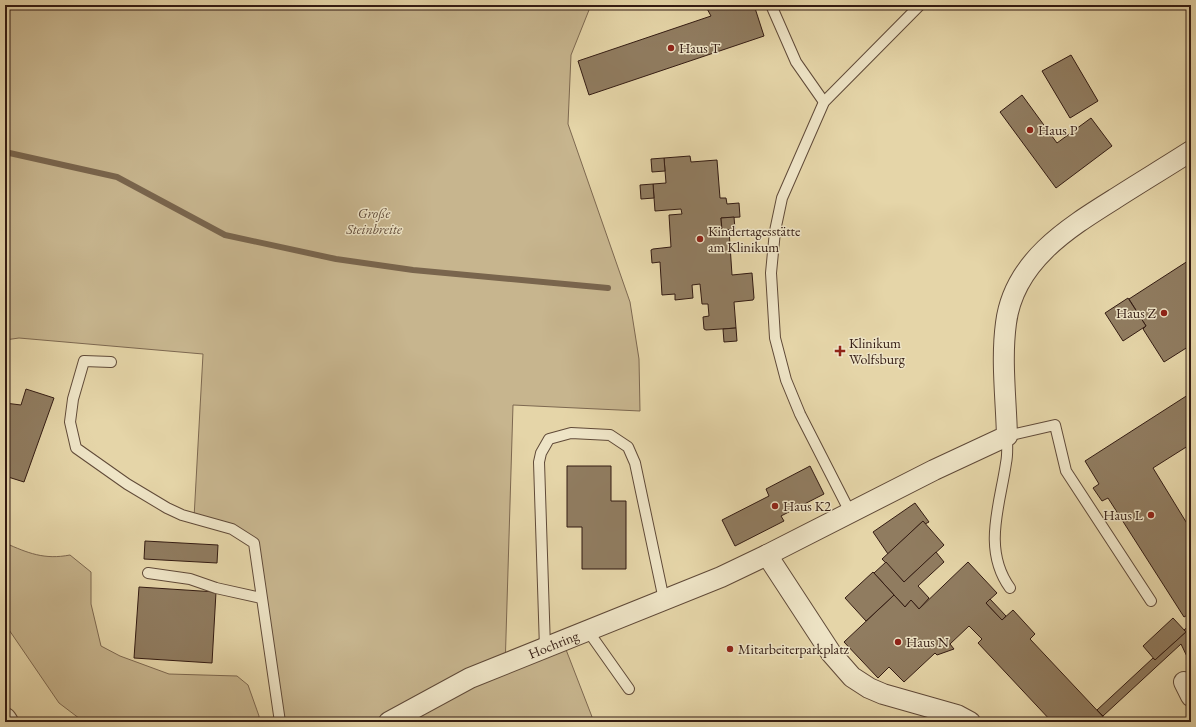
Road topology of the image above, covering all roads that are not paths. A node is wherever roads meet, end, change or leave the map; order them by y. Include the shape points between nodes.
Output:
1 (771, 5) edge
2 (920, 5) edge
3 (824, 102) junction
4 (1191, 151) edge
5 (111, 362) dead end
6 (1007, 436) junction
7 (850, 512) junction
8 (767, 555) junction
9 (148, 573) dead end
10 (1010, 588) dead end
11 (261, 598) junction
12 (664, 600) junction
13 (1151, 601) dead end
14 (588, 632) junction
15 (545, 648) junction
16 (629, 689) dead end
17 (5, 719) edge
18 (7, 722) edge
19 (280, 722) edge
20 (390, 722) edge
21 (970, 722) edge

1 - 3 lane via 796,62
2 - 3 lane
3 - 7 lane via 782,198 775,231 771,273 774,331 786,380 800,414
4 - 6 street via 1070,227 1035,259 1022,279 1012,299 1006,322 1004,354
5 - 11 lane via 84,361 73,399 70,422 76,448 167,508 232,529 254,543
6 - 7 street, Hochring
6 - 10 lane via 1006,462 994,523 998,568
6 - 13 lane via 1055,425 1066,471
7 - 8 street, Hochring
8 - 12 street, Hochring
8 - 21 street via 831,653 852,677 883,694 957,715
9 - 11 lane via 190,579
11 - 19 lane
12 - 14 street, Hochring
12 - 15 lane via 635,463 628,447 610,435 571,433 549,439 538,462
14 - 15 street, Hochring
14 - 16 lane
15 - 20 street, Hochring via 470,678
17 - 18 street

